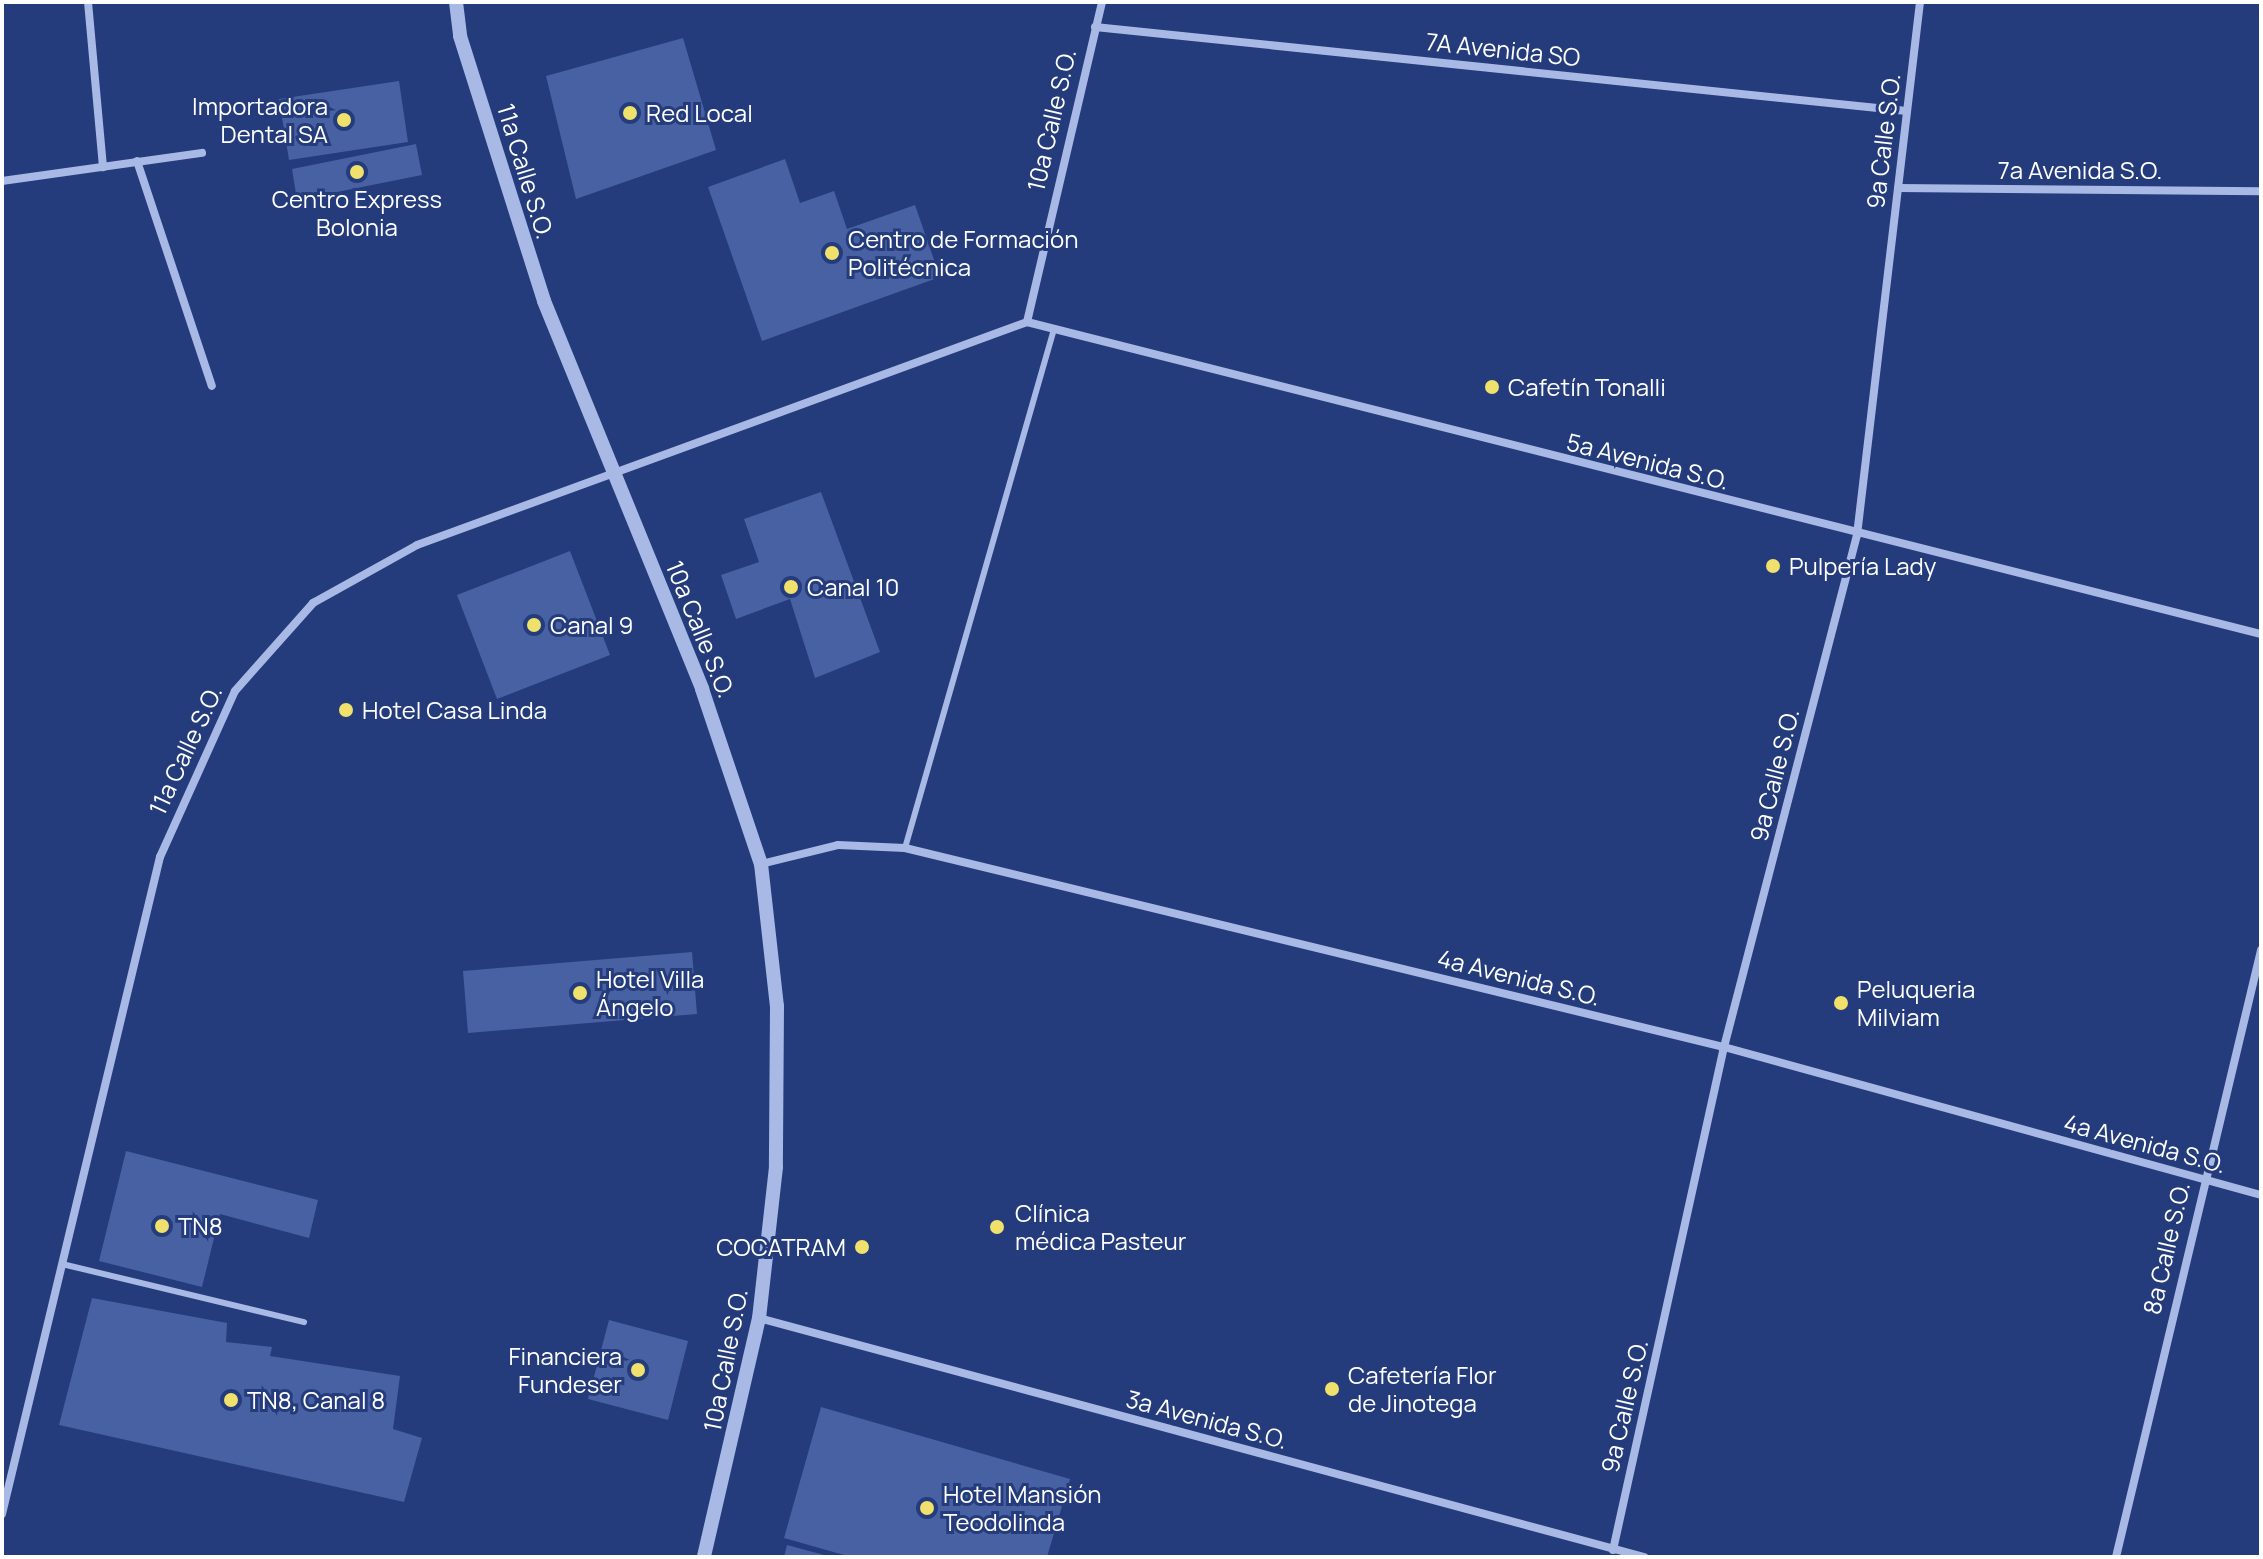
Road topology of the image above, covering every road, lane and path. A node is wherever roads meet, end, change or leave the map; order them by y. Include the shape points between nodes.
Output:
1 (88, 2) edge
2 (456, 2) edge
3 (1102, 2) edge
4 (1920, 2) edge
5 (1095, 27) junction
6 (1907, 111) junction
7 (202, 153) dead end
8 (137, 161) junction
9 (103, 167) junction
10 (2, 181) edge
11 (1898, 188) junction
12 (2261, 191) edge
13 (1027, 322) junction
14 (1054, 329) junction
15 (212, 386) dead end
16 (616, 476) junction
17 (1857, 535) junction
18 (2261, 634) edge
19 (905, 848) junction
20 (761, 864) junction
21 (2261, 950) edge
22 (1724, 1047) junction
23 (2202, 1181) junction
24 (2261, 1195) edge
25 (62, 1264) junction
26 (759, 1318) junction
27 (304, 1322) dead end
28 (2, 1514) edge
29 (1613, 1550) junction
30 (704, 1557) edge
31 (1644, 1557) edge
32 (2116, 1557) edge

1 - 9 street
2 - 16 street, 11a Calle S.O. via 460,36 544,301
3 - 5 street, 10a Calle S.O.
4 - 6 street, 9a Calle S.O.
5 - 6 street, 7A Avenida SO
5 - 13 street, 10a Calle S.O.
6 - 11 street, 9a Calle S.O.
7 - 8 street
8 - 9 street
8 - 15 street
9 - 10 street
11 - 12 street, 7a Avenida S.O.
11 - 17 street, 9a Calle S.O.
13 - 14 street, 5a Avenida S.O.
13 - 16 street
14 - 17 street, 5a Avenida S.O.
14 - 19 lane
16 - 20 street, 10a Calle S.O. via 702,689
16 - 25 street, 11a Calle S.O. via 417,545 313,603 235,691 160,857
17 - 18 street, 5a Avenida S.O.
17 - 22 street, 9a Calle S.O.
19 - 20 street, 4a Avenida S.O. via 838,845
19 - 22 street, 4a Avenida S.O.
20 - 26 street, 10a Calle S.O. via 777,1006 776,1167
21 - 23 street, 8a Calle S.O.
22 - 23 street, 4a Avenida S.O.
22 - 29 street, 9a Calle S.O.
23 - 24 street, 4a Avenida S.O.
23 - 32 street, 8a Calle S.O.
25 - 27 lane
25 - 28 street, 11a Calle S.O.
26 - 29 street, 3a Avenida S.O.
26 - 30 street, 10a Calle S.O.
29 - 31 street, 3a Avenida S.O.

